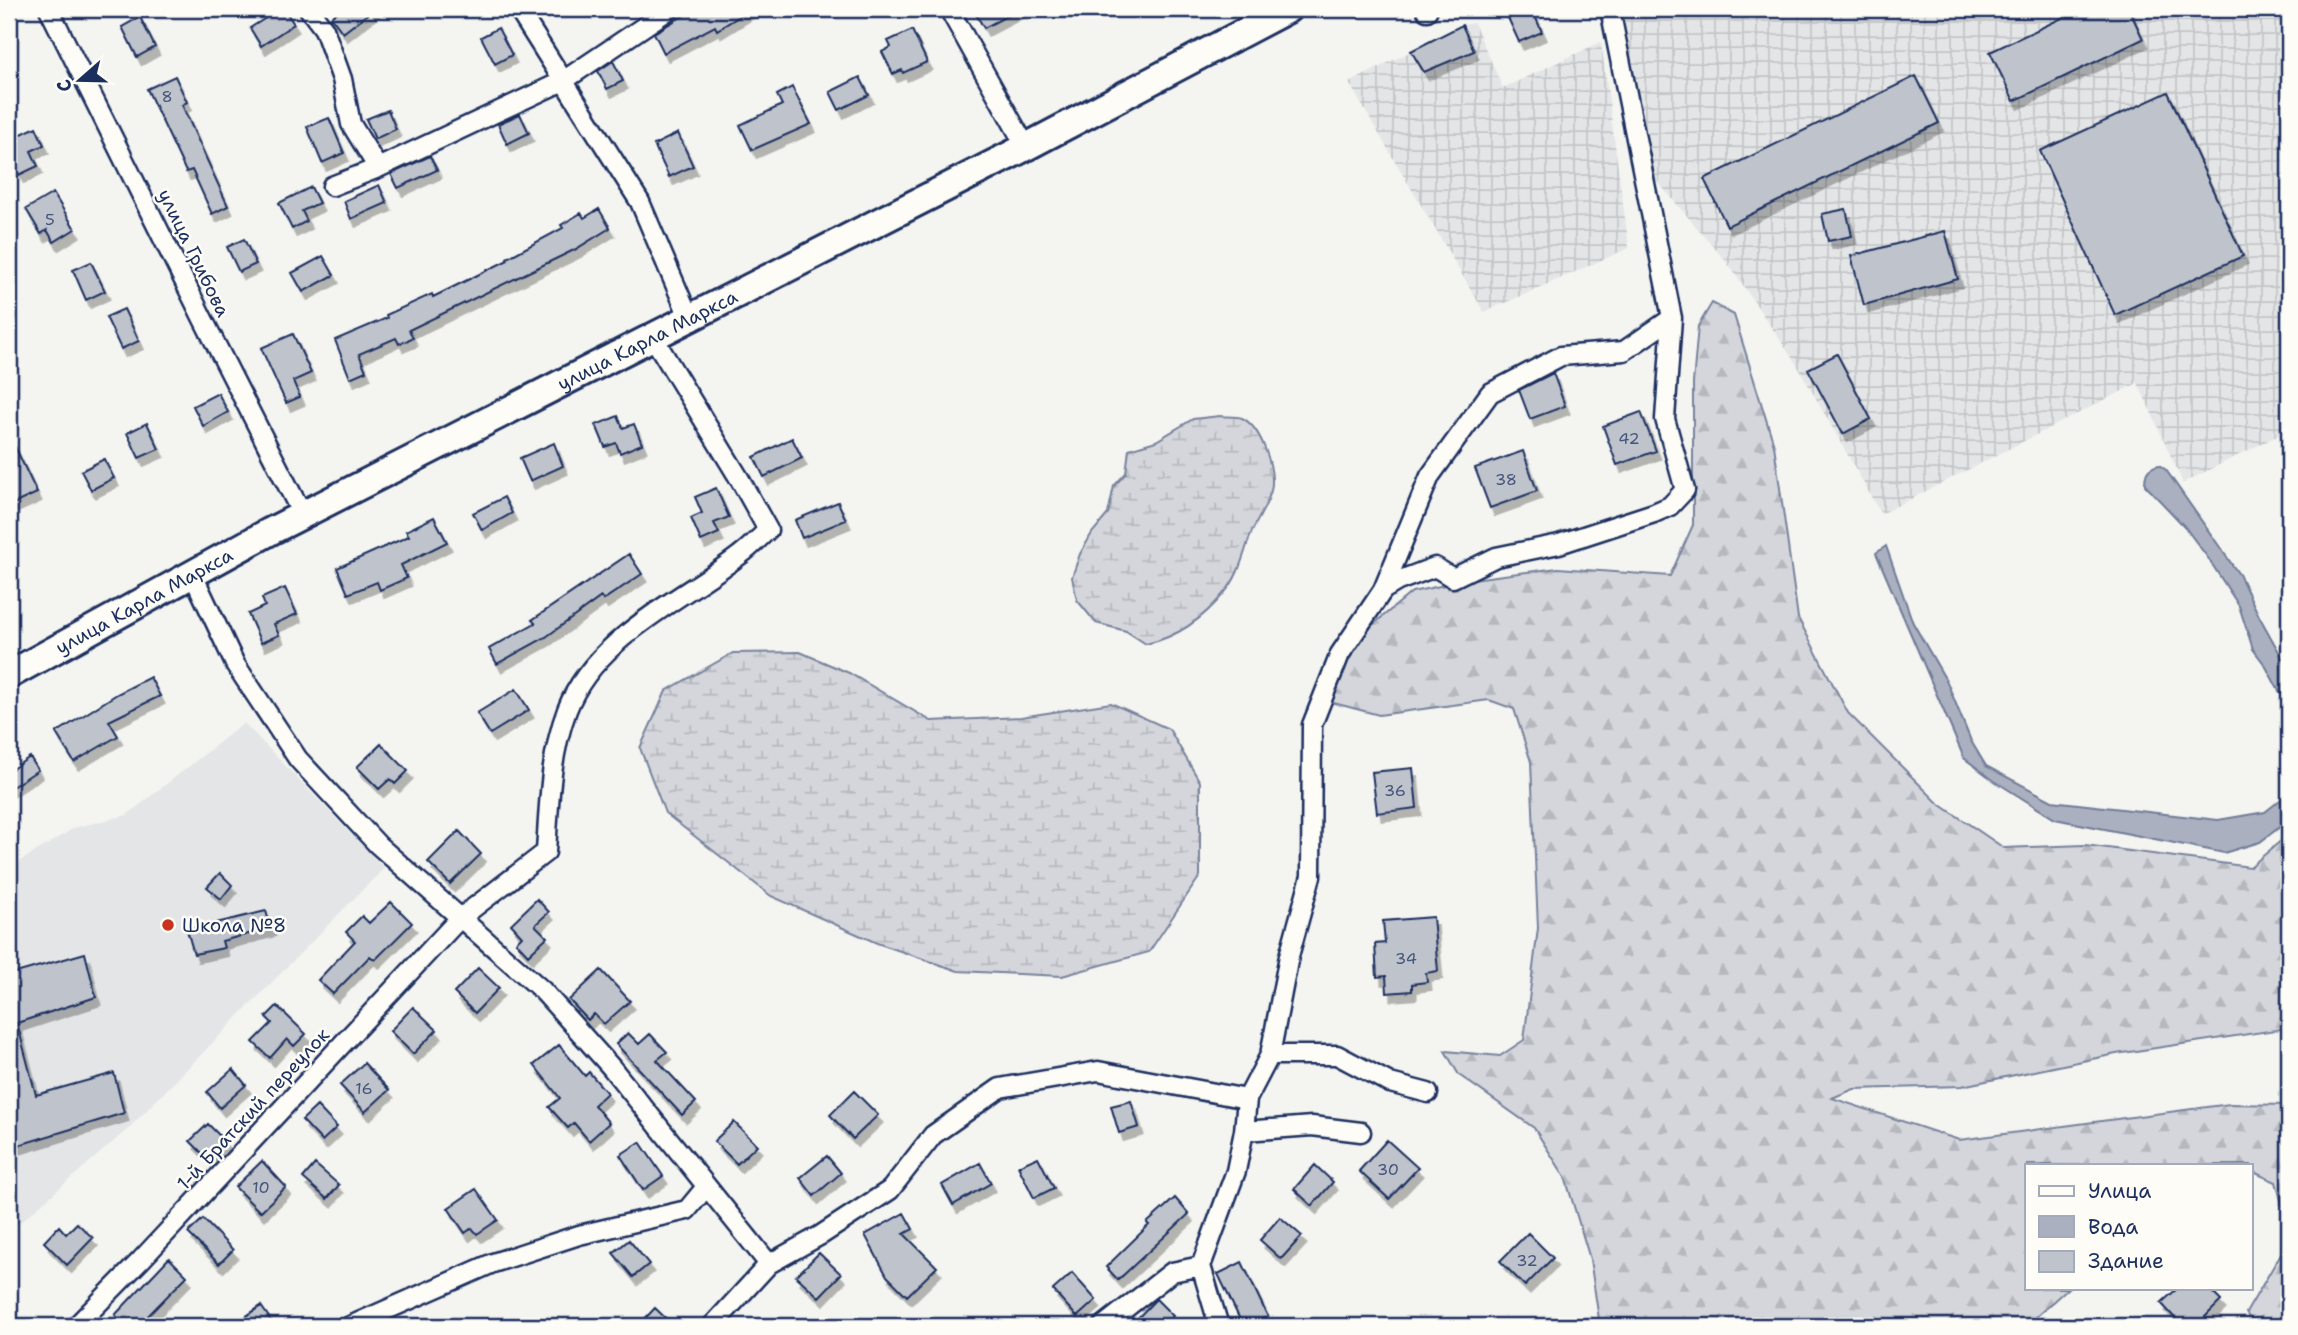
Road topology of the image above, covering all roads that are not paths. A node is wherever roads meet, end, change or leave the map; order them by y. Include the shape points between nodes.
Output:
1 (49, 9) edge
2 (309, 9) edge
3 (519, 9) edge
4 (670, 9) edge
5 (949, 9) edge
6 (1287, 9) edge
7 (1611, 9) edge
8 (563, 81) junction
9 (1026, 147) junction
10 (378, 168) junction
11 (332, 186) dead end
12 (690, 317) junction
13 (1672, 318) junction
14 (653, 337) junction
15 (303, 516) junction
16 (193, 575) junction
17 (1383, 590) junction
18 (9, 675) edge
19 (459, 919) junction
20 (1270, 1055) junction
21 (1428, 1093) dead end
22 (1247, 1099) junction
23 (1244, 1131) junction
24 (1361, 1132) dead end
25 (706, 1187) junction
26 (769, 1264) junction
27 (1201, 1266) junction
28 (76, 1326) edge
29 (350, 1326) edge
30 (712, 1326) edge
31 (1103, 1326) edge
32 (1219, 1326) edge

1 - 15 street, улица Грибова
2 - 10 street via 324,29 338,66 351,124
3 - 8 street
4 - 8 street
5 - 9 street
6 - 9 main road, улица Карла Маркса
7 - 13 street
8 - 10 street
8 - 12 street via 640,202
9 - 12 main road, улица Карла Маркса
10 - 11 street
12 - 14 main road, улица Карла Маркса
13 - 17 street via 1624,351 1561,355 1490,393 1430,476
13 - 17 street via 1665,419 1685,490 1670,506 1559,544 1496,557 1453,578 1435,567
14 - 15 main road, улица Карла Маркса
14 - 19 street, 1-й Братский переулок via 768,530 622,637 586,677 568,708 552,763 546,852
15 - 16 main road, улица Карла Маркса
16 - 18 main road, улица Карла Маркса
16 - 19 street via 235,664 298,759 378,845
17 - 20 street via 1340,654 1312,724 1311,876 1289,956
19 - 25 street via 542,990 611,1067
19 - 28 street, 1-й Братский переулок
20 - 21 street via 1337,1055 1390,1083
20 - 22 street
22 - 23 street
22 - 26 street via 1098,1071 1000,1088 933,1135 890,1190
23 - 24 street via 1312,1126
23 - 27 street via 1236,1171
25 - 26 street
25 - 29 street via 687,1210 579,1235 493,1263
26 - 30 street
27 - 31 street via 1172,1272
27 - 32 street

